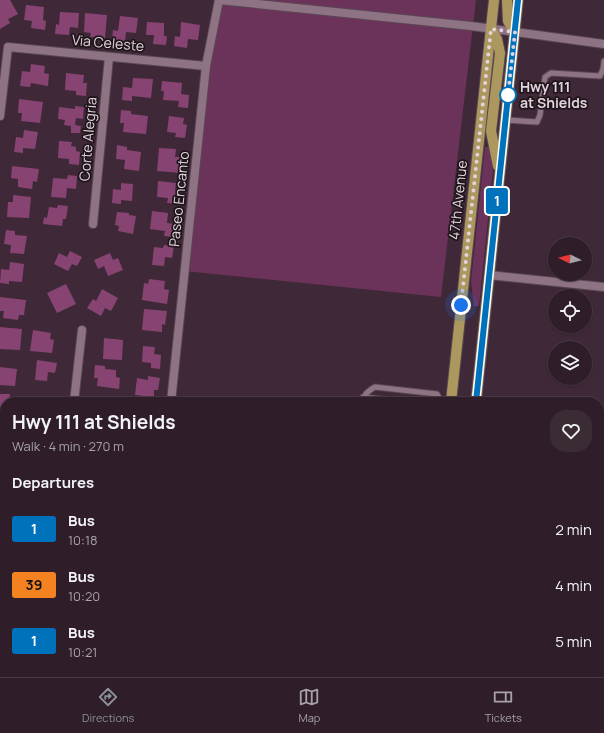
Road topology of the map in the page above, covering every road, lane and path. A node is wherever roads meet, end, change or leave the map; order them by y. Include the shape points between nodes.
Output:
1 (219, 0) edge
2 (494, 0) edge
3 (507, 0) edge
4 (518, 0) edge
5 (491, 29) junction
6 (515, 32) junction
7 (604, 44) edge
8 (108, 57) junction
9 (604, 60) edge
10 (206, 66) junction
11 (0, 116) edge
12 (506, 120) junction
13 (500, 177) junction
14 (93, 224) dead end
15 (489, 275) junction
16 (604, 287) edge
17 (82, 330) dead end
18 (75, 397) edge
19 (172, 397) edge
20 (365, 397) edge
21 (440, 397) edge
22 (447, 397) edge
23 (477, 397) edge

1 - 5 street
1 - 10 street, Paseo Encanto
2 - 5 main road, 47th Avenue
3 - 6 main road via 508,21
4 - 6 main road
5 - 6 street
5 - 13 main road via 500,52 492,131
5 - 22 main road, 47th Avenue
6 - 7 street
6 - 12 main road
8 - 10 street, Via Celeste
8 - 11 street, Via Celeste via 8,47
8 - 14 street, Corte Alegria
9 - 12 lane via 600,76 548,74 545,77 537,122
10 - 19 street, Paseo Encanto
12 - 13 main road
13 - 15 main road
15 - 16 street
15 - 23 main road
17 - 18 street
20 - 21 lane via 375,387 437,394

